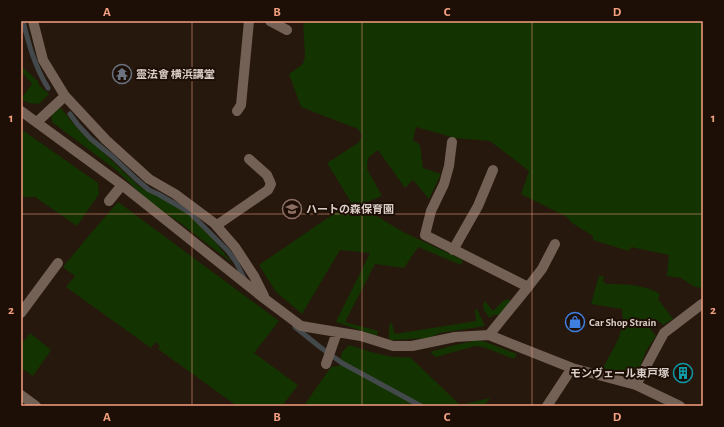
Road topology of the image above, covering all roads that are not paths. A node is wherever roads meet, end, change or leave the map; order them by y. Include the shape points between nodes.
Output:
1 (33, 21) edge
2 (249, 21) edge
3 (270, 21) edge
4 (287, 30) dead end
5 (65, 96) junction
6 (21, 110) edge
7 (237, 111) dead end
8 (37, 122) junction
9 (452, 142) dead end
10 (249, 158) dead end
11 (493, 170) dead end
12 (122, 185) junction
13 (109, 201) dead end
14 (216, 225) junction
15 (555, 244) dead end
16 (453, 250) junction
17 (58, 263) dead end
18 (528, 287) junction
19 (265, 299) junction
20 (702, 304) dead end
21 (21, 313) edge
22 (337, 332) junction
23 (489, 335) junction
24 (326, 364) dead end
25 (572, 368) junction
26 (636, 385) junction
27 (21, 395) edge
28 (36, 406) edge
29 (547, 406) edge
30 (680, 406) edge

1 - 5 street via 43,60
2 - 7 street via 241,105
3 - 4 street
5 - 8 street
5 - 14 street via 106,140 149,179 175,194
6 - 8 street
8 - 12 street
9 - 16 street via 444,184 431,211 425,235
10 - 14 street via 267,175 271,184 268,190
11 - 16 street via 478,206
12 - 13 street
12 - 19 street
14 - 19 street via 235,246
15 - 18 street via 542,269
16 - 18 street
17 - 21 street
18 - 23 street
19 - 22 street via 302,326
20 - 26 street via 664,333
22 - 23 street via 393,346 412,346 455,337
22 - 24 street
23 - 25 street
25 - 26 street
25 - 29 street
26 - 30 street
27 - 28 street

